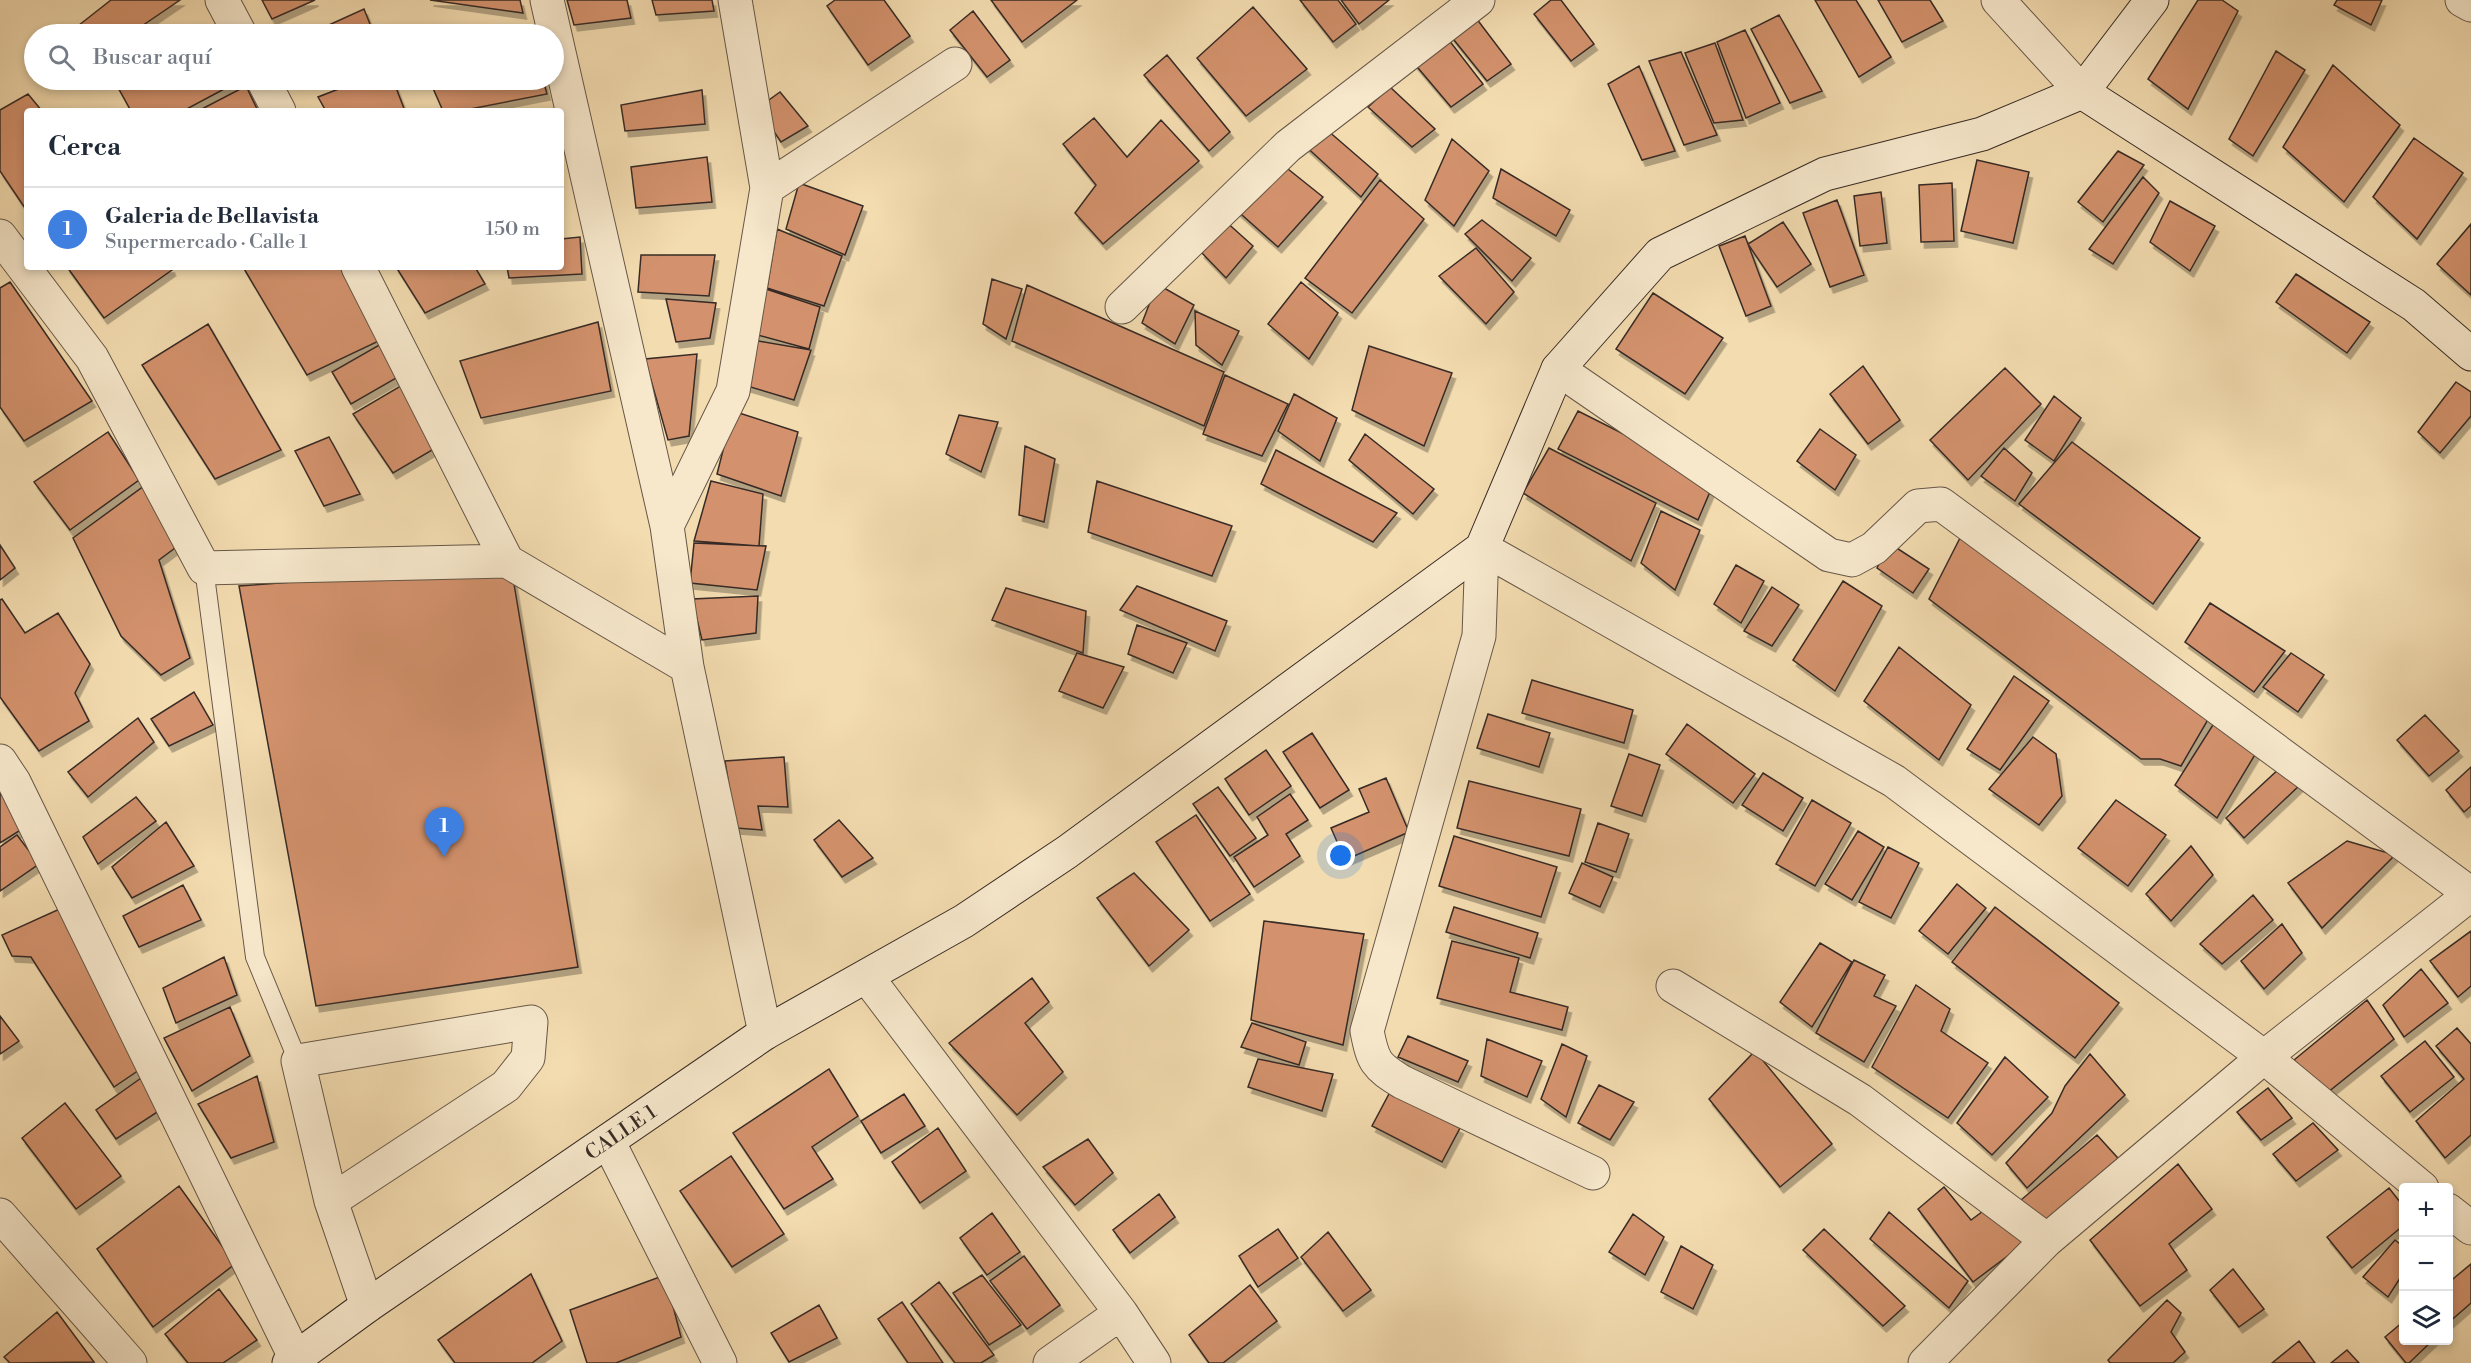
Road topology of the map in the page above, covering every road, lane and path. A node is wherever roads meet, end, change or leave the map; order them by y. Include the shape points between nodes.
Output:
1 (222, 0) edge
2 (547, 0) edge
3 (735, 0) edge
4 (1478, 0) edge
5 (1998, 0) edge
6 (2152, 0) edge
7 (2462, 0) edge
8 (2471, 5) edge
9 (235, 24) edge
10 (552, 24) edge
11 (955, 64) dead end
12 (564, 75) edge
13 (268, 90) edge
14 (2082, 92) junction
15 (277, 108) edge
16 (767, 188) junction
17 (0, 236) edge
18 (24, 268) edge
19 (26, 270) edge
20 (360, 270) edge
21 (1122, 307) dead end
22 (2471, 354) edge
23 (1558, 369) junction
24 (667, 526) junction
25 (1482, 548) junction
26 (507, 561) junction
27 (204, 568) junction
28 (687, 667) junction
29 (0, 761) edge
30 (2471, 894) edge
31 (867, 977) junction
32 (1672, 986) dead end
33 (765, 1033) junction
34 (2264, 1057) junction
35 (298, 1061) junction
36 (608, 1141) junction
37 (1593, 1173) dead end
38 (2416, 1183) edge
39 (331, 1201) junction
40 (2453, 1214) edge
41 (0, 1215) edge
42 (2471, 1228) edge
43 (2047, 1240) junction
44 (367, 1306) junction
45 (1121, 1313) junction
46 (293, 1361) edge
47 (130, 1363) edge
48 (720, 1363) edge
49 (1050, 1363) edge
50 (1155, 1363) edge
51 (1925, 1363) edge

1 - 9 street
2 - 10 street
3 - 16 street
4 - 21 street via 1288,146
5 - 14 street
6 - 14 street
7 - 8 street
11 - 16 street
12 - 24 street
13 - 15 street
14 - 22 street via 2414,305
14 - 23 street via 1982,134 1825,174 1660,254
16 - 24 street via 733,391
17 - 18 street
19 - 27 street via 92,358
20 - 26 street
23 - 25 street
23 - 30 street via 1828,555 1852,560 1874,548 1918,506 1941,504
24 - 28 street
25 - 31 street, CALLE 1 via 1067,852 964,921
25 - 34 street via 1894,781
25 - 37 street via 1479,636 1368,1031 1371,1052 1380,1069 1402,1082
26 - 27 street
26 - 28 street
27 - 35 lane via 255,957
28 - 33 street
29 - 46 street via 14,782
30 - 34 street
31 - 33 street, CALLE 1
31 - 45 street
32 - 43 street via 1860,1100
33 - 36 street, CALLE 1
34 - 38 street
34 - 43 street
35 - 39 street
35 - 39 street via 531,1022 528,1058 506,1086
36 - 44 street, CALLE 1
36 - 48 street
39 - 44 street
40 - 42 street
41 - 47 street
43 - 51 street
44 - 46 street, CALLE 1
45 - 49 street
45 - 50 street

